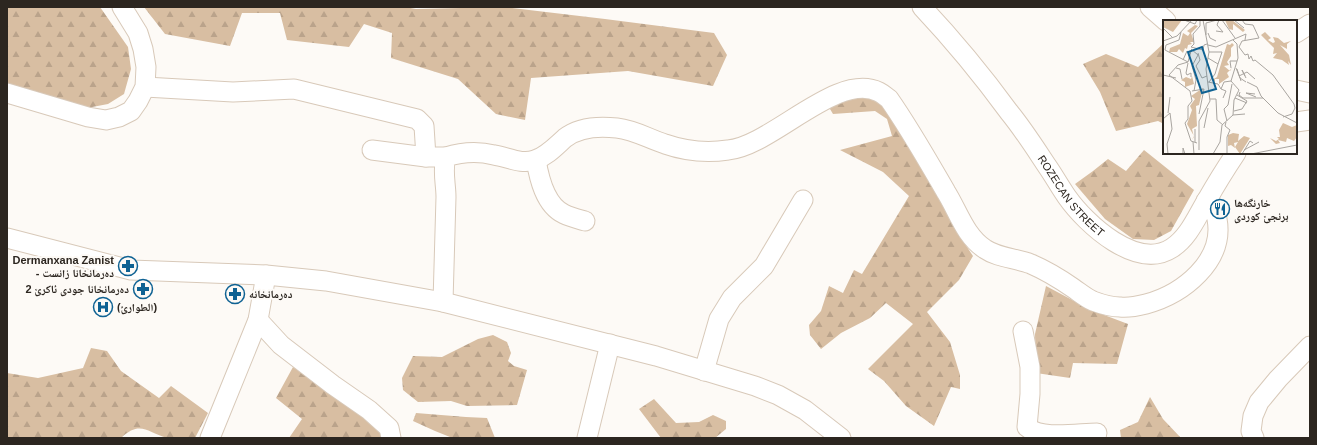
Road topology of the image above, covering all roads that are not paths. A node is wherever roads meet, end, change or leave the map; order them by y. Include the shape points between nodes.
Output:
1 (122, 7) edge
2 (922, 7) edge
3 (1150, 7) edge
4 (1165, 20) edge
5 (1310, 24) edge
6 (1297, 32) edge
7 (145, 87) junction
8 (1297, 90) edge
9 (7, 93) edge
10 (1310, 93) edge
11 (1310, 120) edge
12 (1297, 122) edge
13 (372, 150) dead end
14 (1235, 154) edge
15 (426, 157) junction
16 (446, 157) junction
17 (536, 160) junction
18 (803, 200) dead end
19 (1206, 201) junction
20 (584, 221) dead end
21 (7, 238) edge
22 (266, 275) junction
23 (443, 302) junction
24 (258, 320) junction
25 (1023, 331) dead end
26 (610, 344) junction
27 (1310, 346) edge
28 (704, 371) junction
29 (1097, 432) dead end
30 (1051, 436) edge
31 (210, 438) edge
32 (391, 438) edge
33 (588, 438) edge
34 (841, 438) edge
35 (1254, 438) edge

1 - 7 street via 138,33 143,48 146,67
2 - 19 street, ROZECAN STREET via 1010,112 1067,198 1100,232 1132,252 1160,254 1172,249 1182,240
3 - 4 street
5 - 6 street
7 - 9 street via 131,111 106,120
7 - 15 street via 233,92 294,89 417,119 424,126
8 - 10 street
11 - 12 street
13 - 15 street
14 - 19 street, ROZECAN STREET
15 - 16 street
16 - 17 street via 472,152 511,160
16 - 23 street
17 - 19 street via 579,130 594,127 634,131 682,149 729,150 763,137 833,96 851,90 868,89 879,92 889,100 963,224 986,250 1046,271 1092,301 1121,308 1156,301 1174,292 1190,282 1206,265 1215,248 1218,235 1217,218
17 - 20 street via 539,177 554,206 563,214
18 - 28 street via 764,266 732,298 719,319
21 - 22 street via 131,270
22 - 23 street via 326,281
22 - 24 street
23 - 26 street
24 - 31 street
24 - 32 street via 281,346 369,410 389,428
25 - 30 street via 1030,367 1027,427
26 - 28 street
26 - 33 street
27 - 35 street via 1259,402 1251,430
28 - 34 street via 778,395 806,410
29 - 30 street

